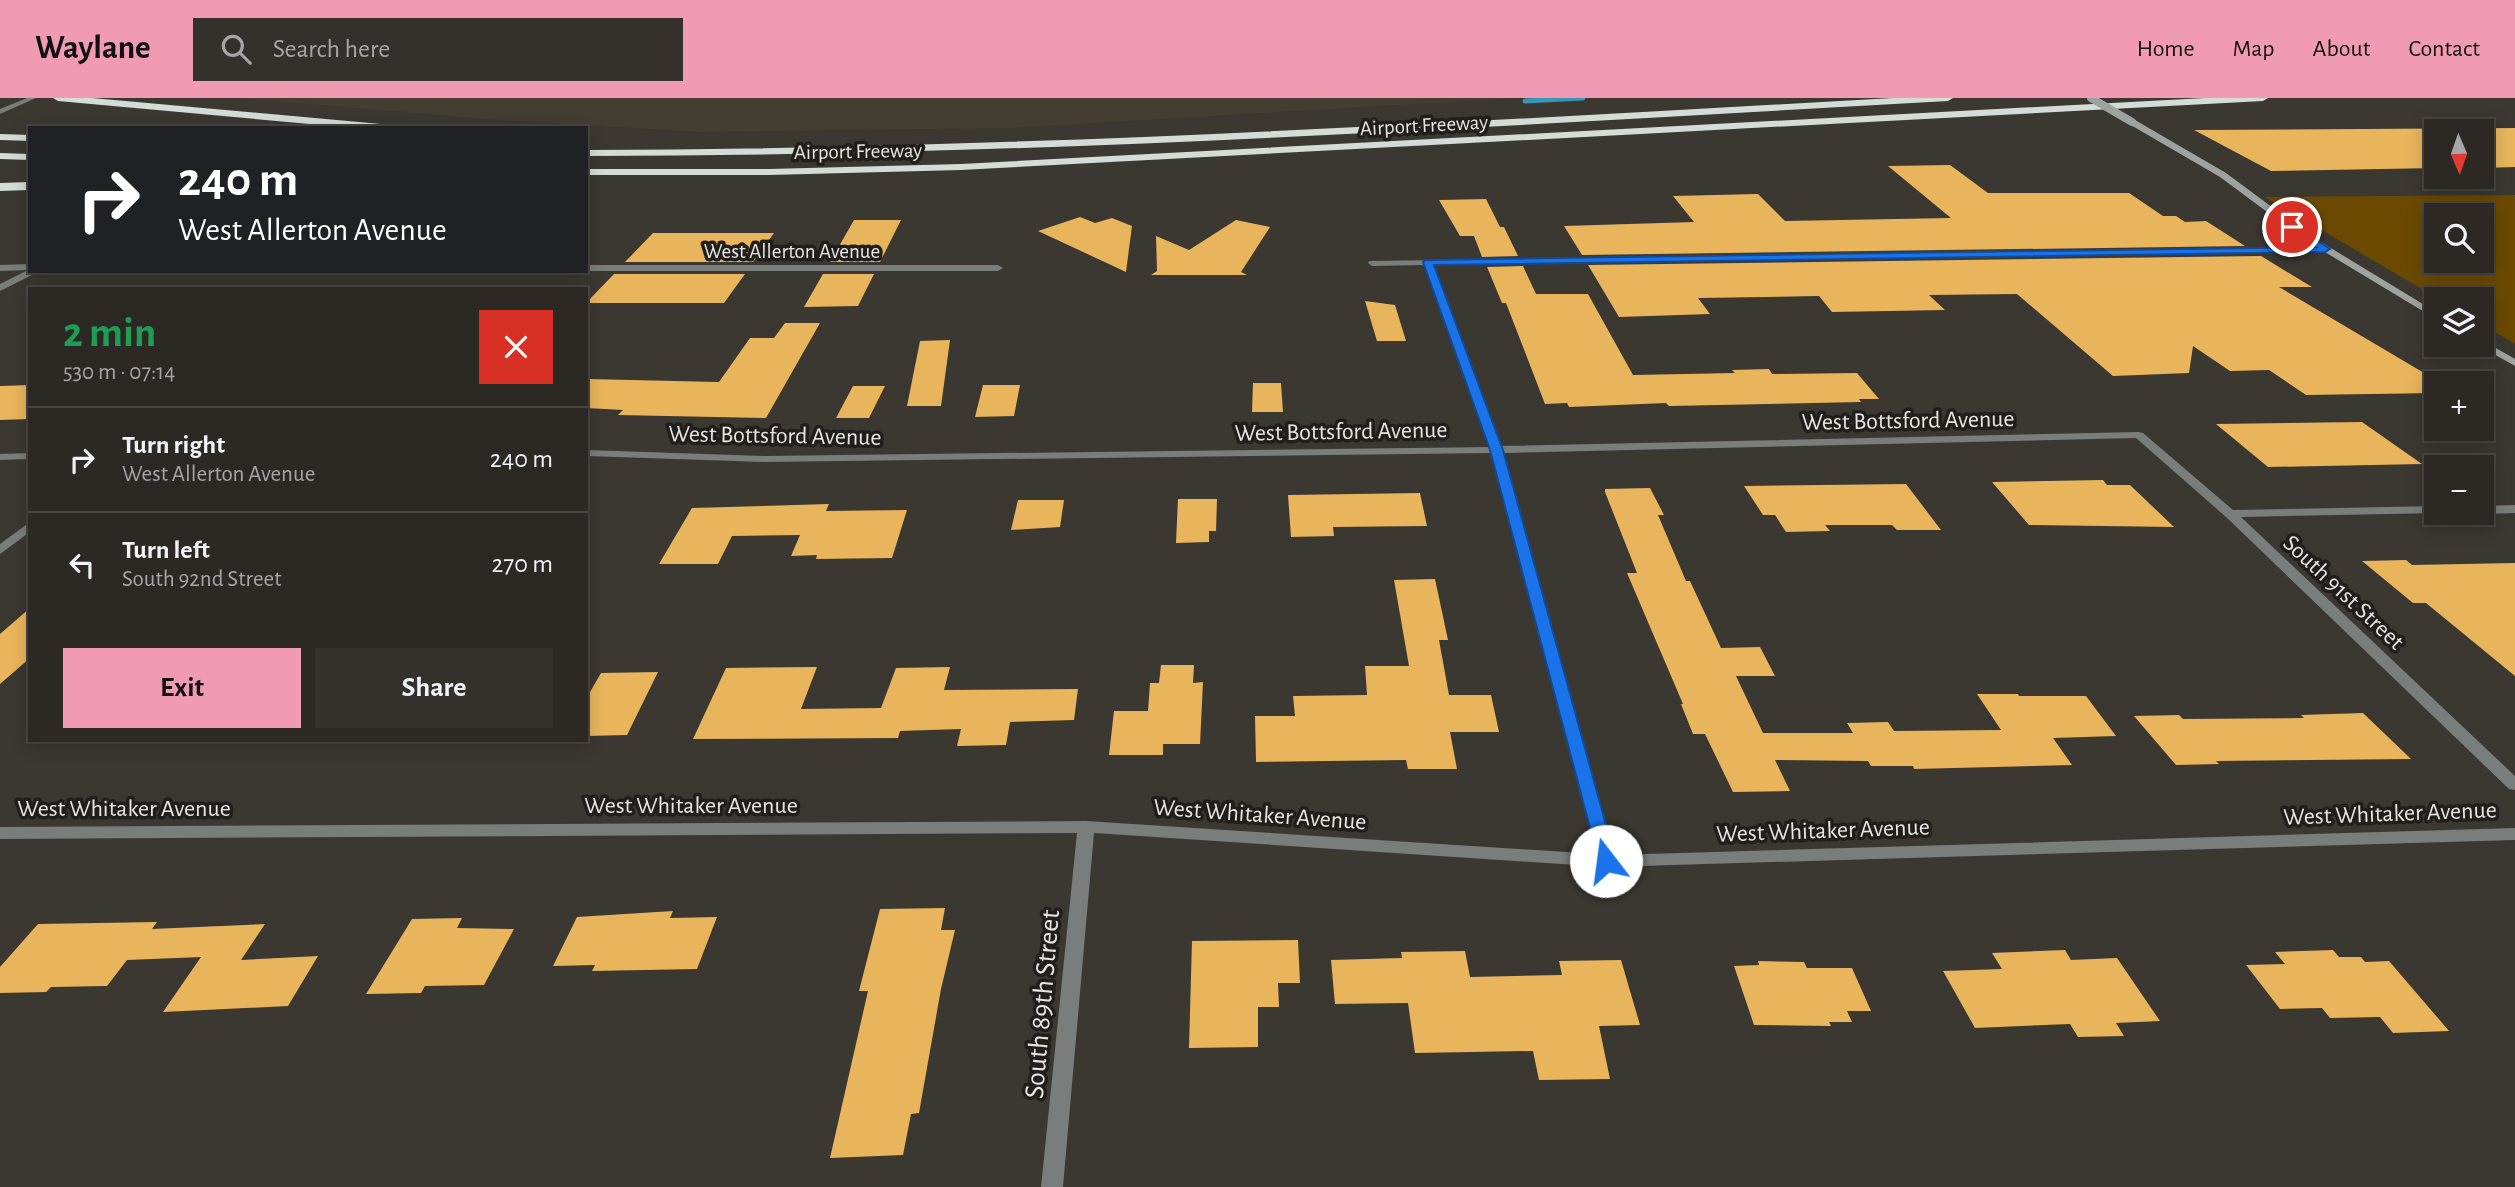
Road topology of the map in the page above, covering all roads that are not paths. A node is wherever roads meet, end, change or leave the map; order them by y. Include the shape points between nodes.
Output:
1 (30, 98) edge
2 (58, 98) edge
3 (1948, 98) edge
4 (2091, 98) edge
5 (2263, 98) edge
6 (0, 102) edge
7 (0, 112) edge
8 (370, 126) edge
9 (0, 137) edge
10 (28, 138) edge
11 (588, 143) edge
12 (978, 149) junction
13 (1317, 150) junction
14 (588, 153) edge
15 (0, 156) edge
16 (28, 156) edge
17 (588, 172) edge
18 (588, 182) edge
19 (28, 186) edge
20 (0, 187) edge
21 (2325, 249) junction
22 (1428, 262) junction
23 (1372, 263) dead end
24 (28, 267) edge
25 (0, 268) edge
26 (588, 268) edge
27 (998, 268) dead end
28 (29, 273) edge
29 (0, 288) edge
30 (2424, 309) edge
31 (2494, 350) edge
32 (2515, 363) edge
33 (2139, 435) joint
34 (1497, 450) junction
35 (588, 453) edge
36 (28, 456) edge
37 (0, 457) edge
38 (2515, 509) edge
39 (2424, 510) edge
40 (2494, 510) edge
41 (2230, 514) junction
42 (28, 528) edge
43 (0, 550) edge
44 (2515, 785) edge
45 (1086, 827) junction
46 (0, 833) edge
47 (2515, 834) edge
48 (1606, 861) junction
49 (1052, 1187) edge

1 - 6 street
1 - 7 street
2 - 8 highway
3 - 12 highway, Airport Freeway
4 - 21 main road, bridge via 2223,176
5 - 13 highway, Airport Freeway
9 - 10 highway
11 - 12 highway via 686,148 933,144
12 - 14 highway, Airport Freeway
13 - 17 highway, Airport Freeway via 849,171
13 - 18 highway via 967,175
15 - 16 highway
19 - 20 highway
21 - 22 street
21 - 30 main road
22 - 23 street
22 - 34 street
24 - 25 street
26 - 27 street, West Allerton Avenue
28 - 29 street
31 - 32 main road
33 - 34 street, West Bottsford Avenue
33 - 41 street, South 91st Street
34 - 35 street, West Bottsford Avenue via 765,459
34 - 48 street
36 - 37 street
38 - 40 street
39 - 41 street
41 - 44 street, South 91st Street
42 - 43 street
45 - 46 street, West Whitaker Avenue
45 - 48 street, West Whitaker Avenue
45 - 49 street, South 89th Street
47 - 48 street, West Whitaker Avenue

